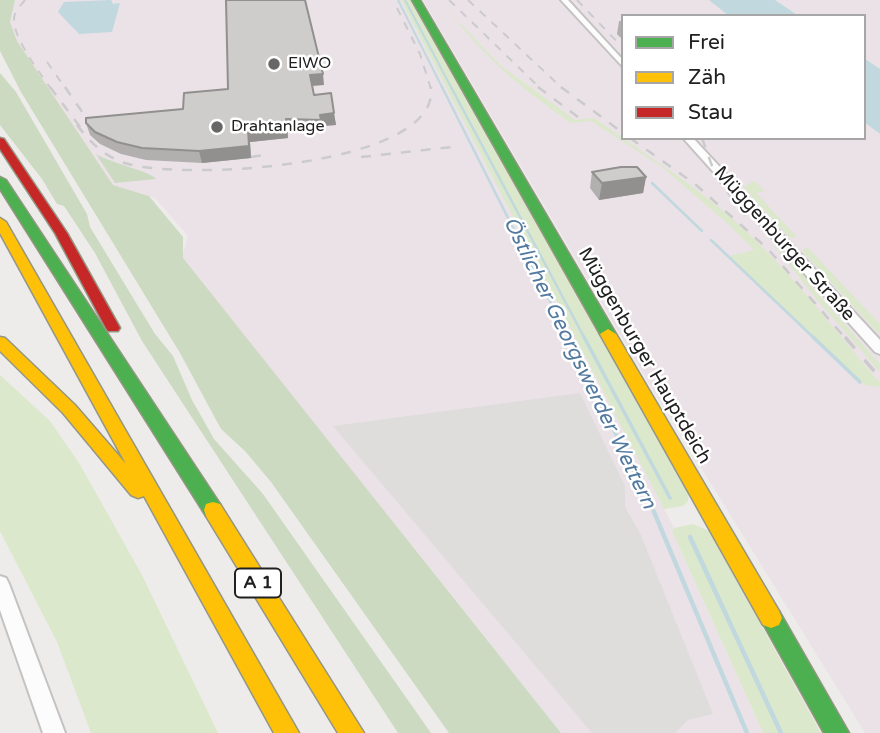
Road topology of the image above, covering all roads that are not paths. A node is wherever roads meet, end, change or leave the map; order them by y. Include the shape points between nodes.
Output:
1 (416, 0) edge
2 (564, 0) edge
3 (621, 63) edge
4 (690, 140) edge
5 (0, 141) edge
6 (0, 180) edge
7 (0, 222) edge
8 (0, 342) edge
9 (880, 349) edge
10 (165, 432) junction
11 (168, 525) junction
12 (0, 584) edge
13 (54, 733) edge
14 (286, 733) edge
15 (352, 733) edge
16 (837, 733) edge

1 - 16 main road, Müggenburger Hauptdeich
2 - 3 street
4 - 9 street, Müggenburger Straße
5 - 10 main road via 92,288
6 - 10 main road, A 1
7 - 11 main road
8 - 11 main road, A 1 via 69,409
10 - 15 main road, A 1
11 - 14 main road, A 1
12 - 13 street

